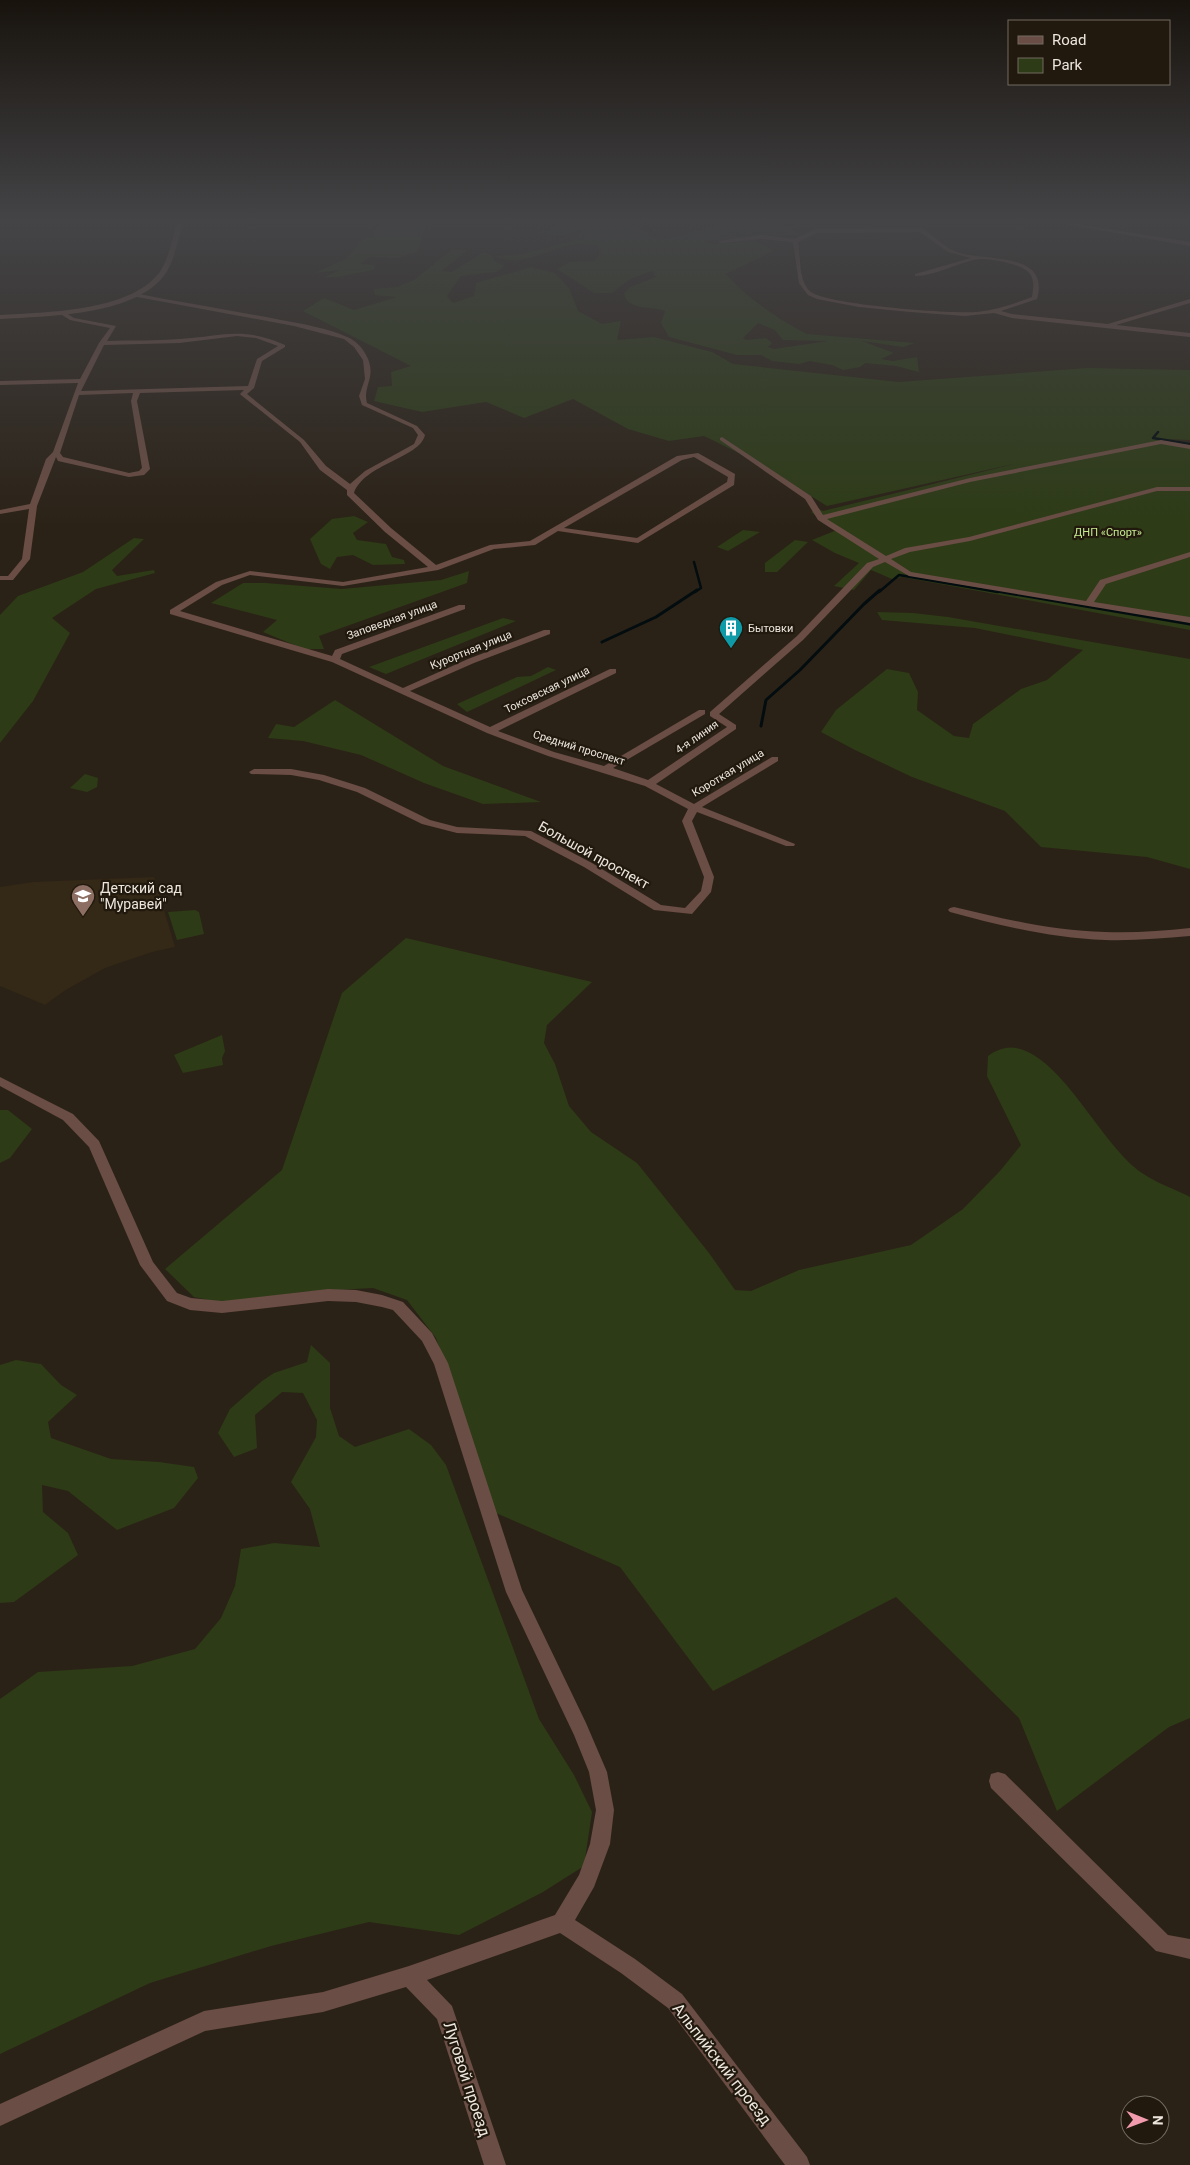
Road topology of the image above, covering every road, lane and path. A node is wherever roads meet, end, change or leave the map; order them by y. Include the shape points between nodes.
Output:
1 (108, 324) edge
2 (293, 324) edge
3 (1079, 324) edge
4 (1114, 324) edge
5 (1104, 327) junction
6 (1190, 336) edge
7 (102, 343) junction
8 (80, 381) junction
9 (0, 383) edge
10 (251, 388) junction
11 (137, 391) junction
12 (76, 393) junction
13 (722, 439) dead end
14 (1190, 447) edge
15 (56, 453) junction
16 (350, 488) junction
17 (1190, 489) edge
18 (33, 506) junction
19 (0, 512) edge
20 (821, 518) junction
21 (558, 529) junction
22 (1190, 554) edge
23 (886, 558) junction
24 (435, 568) junction
25 (0, 578) edge
26 (1088, 603) junction
27 (462, 607) dead end
28 (1190, 620) edge
29 (547, 632) dead end
30 (335, 660) junction
31 (613, 671) dead end
32 (403, 691) junction
33 (702, 712) dead end
34 (490, 731) junction
35 (775, 759) dead end
36 (605, 768) junction
37 (254, 772) dead end
38 (649, 784) junction
39 (694, 808) junction
40 (790, 844) dead end
41 (954, 910) dead end
42 (1190, 932) edge
43 (0, 1082) edge
44 (998, 1781) dead end
45 (562, 1923) junction
46 (1190, 1949) edge
47 (409, 1976) junction
48 (0, 2115) edge
49 (495, 2165) edge
50 (799, 2165) edge

1 - 7 street via 114,327
2 - 16 street via 327,332 356,344 366,360 368,371 362,395 364,403 415,427 422,435 416,444 369,471
3 - 5 street
4 - 5 street
5 - 6 street
7 - 8 street
7 - 10 street via 248,334 283,346 259,360
8 - 9 street
8 - 12 street
10 - 11 street
10 - 16 street via 243,394 302,441 323,468
11 - 12 street
11 - 15 street via 134,401 146,469 141,474 129,475 61,458
12 - 15 street
13 - 20 street via 808,498
14 - 20 street via 1161,442 970,480
15 - 18 street via 50,459
16 - 24 street via 350,493 388,530
17 - 23 street via 1157,490
18 - 19 street
18 - 25 street via 26,559 10,578
20 - 23 street
21 - 21 street via 638,541 731,484 732,476 695,455 680,458
21 - 24 street via 532,543 493,547
22 - 26 street via 1103,582
23 - 26 street via 909,574
23 - 38 street, 4-я линия via 870,565 800,638 713,714 732,727
24 - 30 street, Средний проспект via 343,584 250,573 214,585 173,612
26 - 28 street
27 - 30 street, Заповедная улица via 338,652
29 - 32 street, Курортная улица
30 - 32 street, Средний проспект
31 - 34 street, Токсовская улица
32 - 34 street, Средний проспект
33 - 36 street
34 - 36 street, Средний проспект via 551,754
35 - 39 street, Короткая улица
36 - 38 street, Средний проспект
37 - 39 street, Большой проспект via 291,772 321,778 361,790 426,822 457,830 527,833 588,865 658,908 688,912 706,892 709,877 687,821
38 - 39 street, Средний проспект
39 - 40 street, Средний проспект
41 - 42 street via 1004,923 1068,933 1106,936
43 - 45 street via 68,1117 94,1144 147,1265 172,1297 190,1304 222,1307 328,1295 356,1296 398,1306 427,1337 442,1363 514,1592 598,1772 605,1810 600,1844 587,1880
44 - 46 street via 1163,1944
45 - 47 street
45 - 50 street, Альпийский проезд via 675,2001
47 - 48 street via 323,2002 204,2021
47 - 49 street, Луговой проезд via 445,2013

